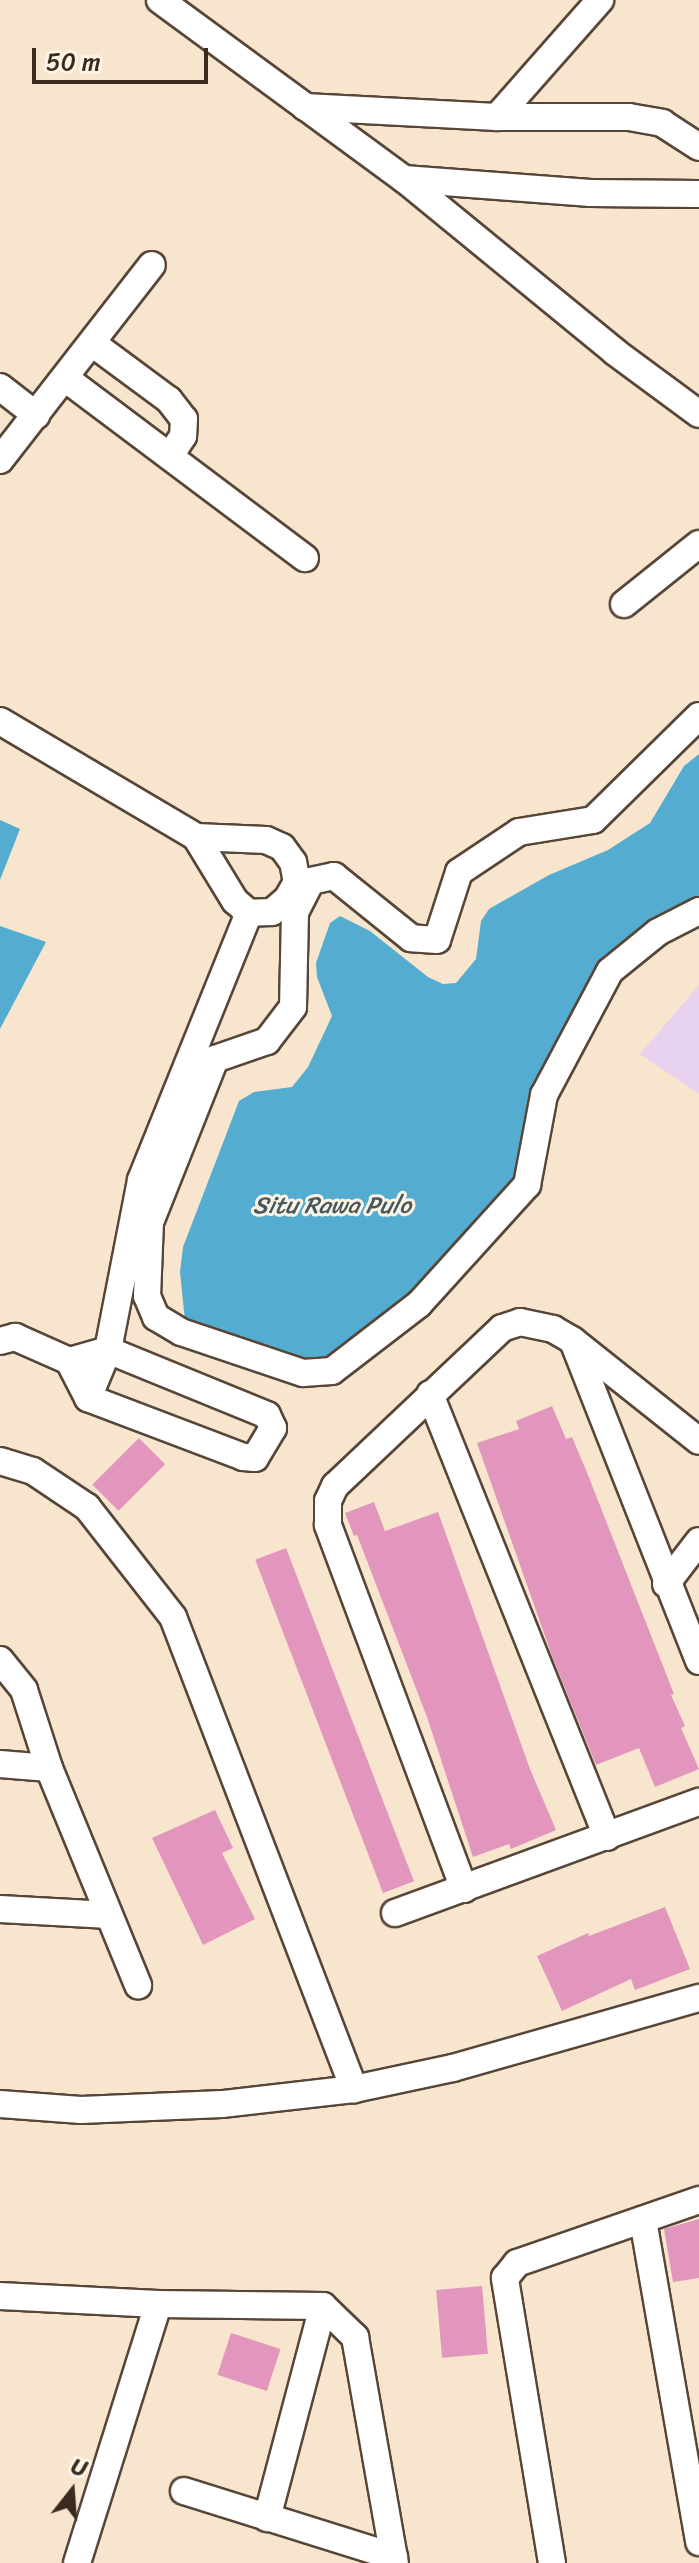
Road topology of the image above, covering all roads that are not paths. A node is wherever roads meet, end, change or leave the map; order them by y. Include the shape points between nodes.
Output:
1 (160, 0) edge
2 (600, 0) edge
3 (305, 107) junction
4 (497, 117) junction
5 (699, 147) edge
6 (404, 179) junction
7 (699, 194) edge
8 (152, 265) dead end
9 (92, 343) junction
10 (65, 378) junction
11 (0, 387) edge
12 (699, 414) edge
13 (36, 415) junction
14 (170, 456) junction
15 (0, 460) edge
16 (699, 544) edge
17 (305, 558) dead end
18 (624, 604) dead end
19 (699, 716) edge
20 (0, 721) edge
21 (196, 837) junction
22 (699, 911) edge
23 (249, 913) junction
24 (572, 1340) junction
25 (0, 1341) edge
26 (108, 1350) junction
27 (69, 1361) junction
28 (430, 1394) junction
29 (88, 1398) junction
30 (699, 1441) edge
31 (0, 1461) edge
32 (699, 1541) edge
33 (666, 1584) junction
34 (699, 1659) edge
35 (0, 1660) edge
36 (0, 1764) edge
37 (49, 1768) junction
38 (699, 1802) edge
39 (607, 1837) junction
40 (464, 1889) junction
41 (0, 1909) edge
42 (395, 1913) dead end
43 (109, 1915) junction
44 (138, 1985) dead end
45 (699, 1998) edge
46 (354, 2089) junction
47 (0, 2104) edge
48 (699, 2200) edge
49 (643, 2220) junction
50 (0, 2296) edge
51 (158, 2304) junction
52 (323, 2306) junction
53 (184, 2491) dead end
54 (267, 2518) junction
55 (699, 2542) edge
56 (394, 2560) edge
57 (77, 2563) edge
58 (552, 2563) edge

1 - 3 street
2 - 4 street
3 - 4 street
3 - 6 street
4 - 5 street via 629,117 662,123
6 - 7 street via 590,193
6 - 12 street
8 - 9 street
9 - 10 street
9 - 14 street via 169,400 184,419 185,431
10 - 13 street
10 - 14 street
11 - 13 street
13 - 15 street
14 - 17 street
16 - 18 street
19 - 22 street via 593,820 519,832 459,872 437,940 411,938 334,876 311,881 295,912 293,1007 267,1041 215,1059 150,1222 147,1296 156,1317 181,1332 303,1373 332,1371 419,1304 527,1185 544,1095 610,971 658,932
20 - 21 street
21 - 23 street via 235,901
21 - 23 street via 266,840 282,847 293,862 297,882 287,899 272,912
23 - 26 street via 141,1180
24 - 28 street via 553,1329 512,1324
24 - 30 street
24 - 33 street
25 - 27 street via 15,1337
26 - 27 street
26 - 29 street
26 - 29 street via 267,1415 273,1428 252,1460
27 - 29 street
28 - 39 street
28 - 40 street via 335,1486 328,1501 328,1525
31 - 46 street via 33,1471 87,1507 173,1617
32 - 33 street
33 - 34 street
35 - 37 street via 24,1690
36 - 37 street
37 - 43 street
38 - 39 street
39 - 40 street
40 - 42 street
41 - 43 street
43 - 44 street
45 - 46 street via 453,2068
46 - 47 street via 222,2104 81,2110
48 - 49 street
49 - 55 street
49 - 58 street via 517,2263 505,2278
50 - 51 street
51 - 52 street
51 - 57 street
52 - 54 street
52 - 56 street via 355,2337
53 - 54 street
54 - 56 street

